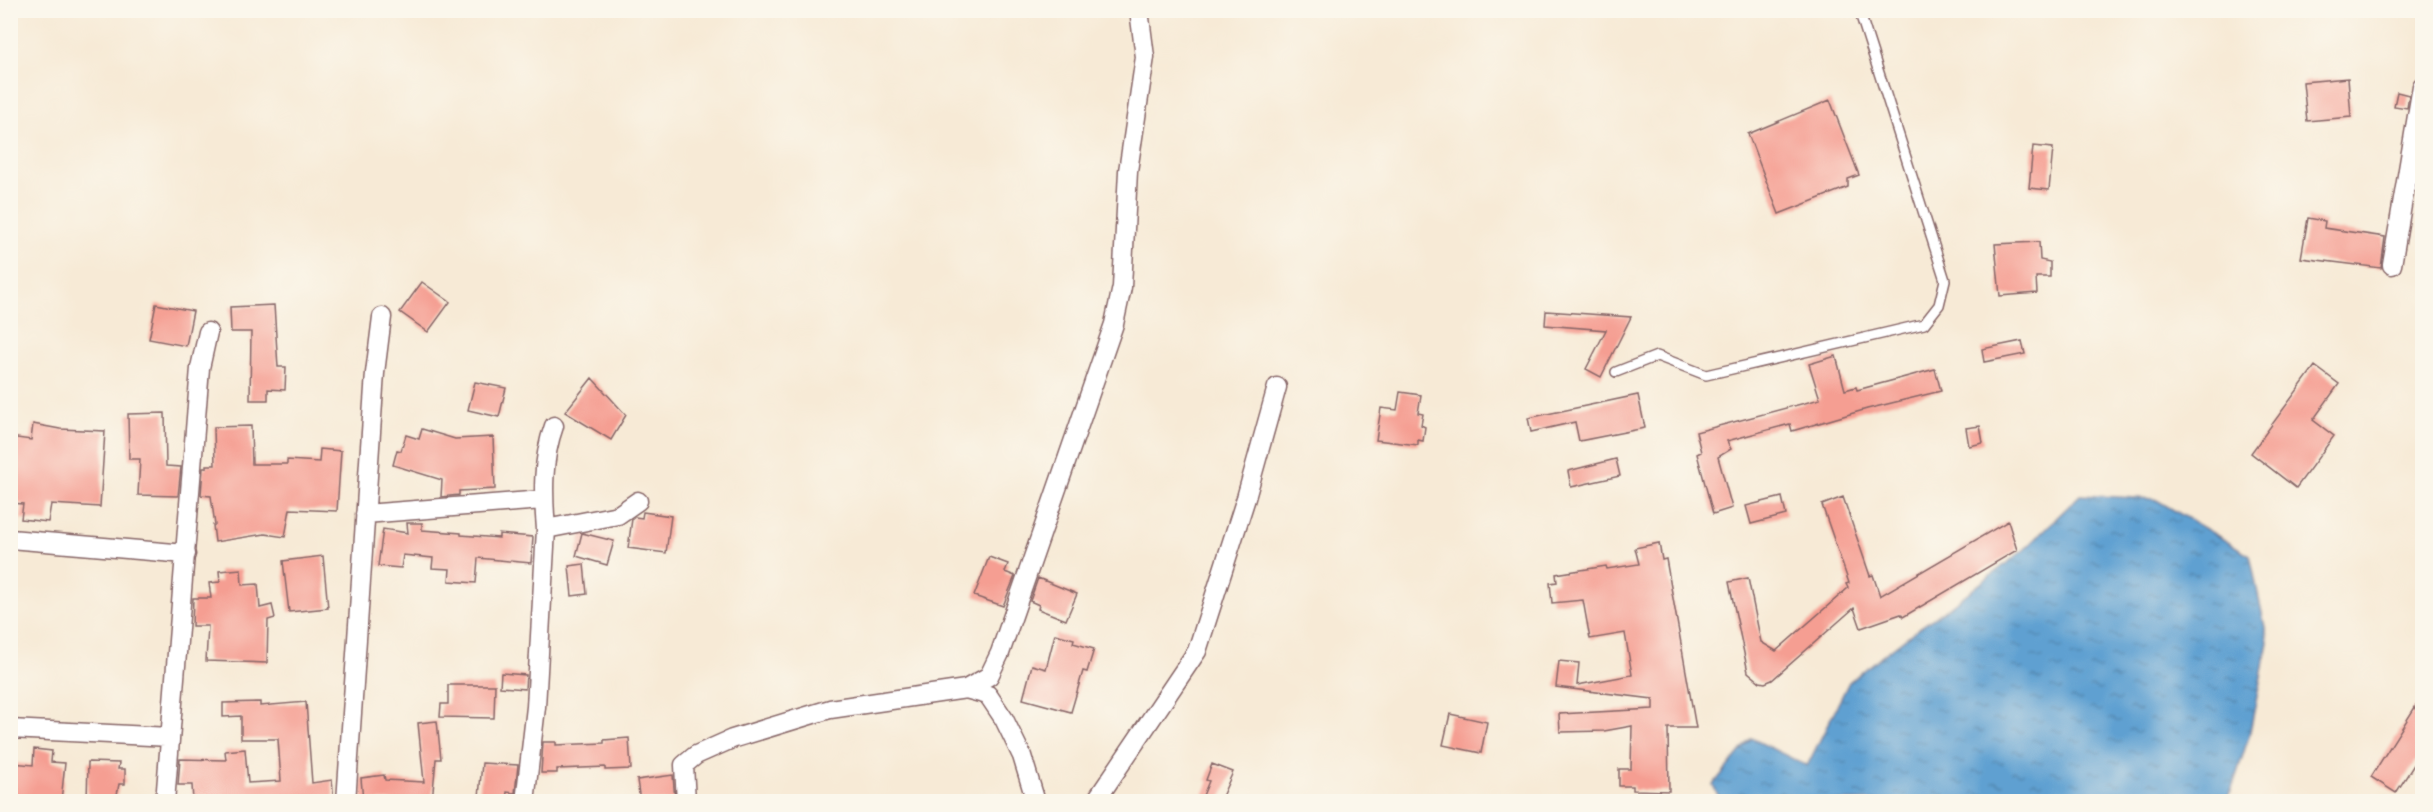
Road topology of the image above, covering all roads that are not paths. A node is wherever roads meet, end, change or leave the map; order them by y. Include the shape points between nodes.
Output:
1 (1139, 10) edge
2 (1859, 10) edge
3 (2422, 86) edge
4 (2392, 265) dead end
5 (382, 317) dead end
6 (208, 332) dead end
7 (1616, 372) dead end
8 (1277, 387) dead end
9 (554, 426) dead end
10 (543, 500) junction
11 (638, 501) dead end
12 (365, 514) junction
13 (546, 529) junction
14 (10, 539) edge
15 (186, 554) junction
16 (966, 689) junction
17 (10, 729) edge
18 (170, 737) junction
19 (165, 801) edge
20 (346, 801) edge
21 (525, 801) edge
22 (686, 801) edge
23 (1036, 801) edge
24 (1095, 801) edge

1 - 16 street via 1145,57 1128,171 1122,287 1114,324 1000,653 989,676
2 - 7 lane via 1945,280 1940,305 1924,324 1706,375 1657,356
3 - 4 street
5 - 12 street
6 - 15 street via 200,368
8 - 24 street via 1197,651
9 - 10 street via 547,446
10 - 12 street
10 - 13 street
11 - 13 street via 618,515
12 - 20 street
13 - 21 street via 536,707
14 - 15 street
15 - 18 street
16 - 22 street via 830,709 732,739 696,755 684,765
16 - 23 street via 988,695 1004,718 1022,756
17 - 18 street
18 - 19 street

